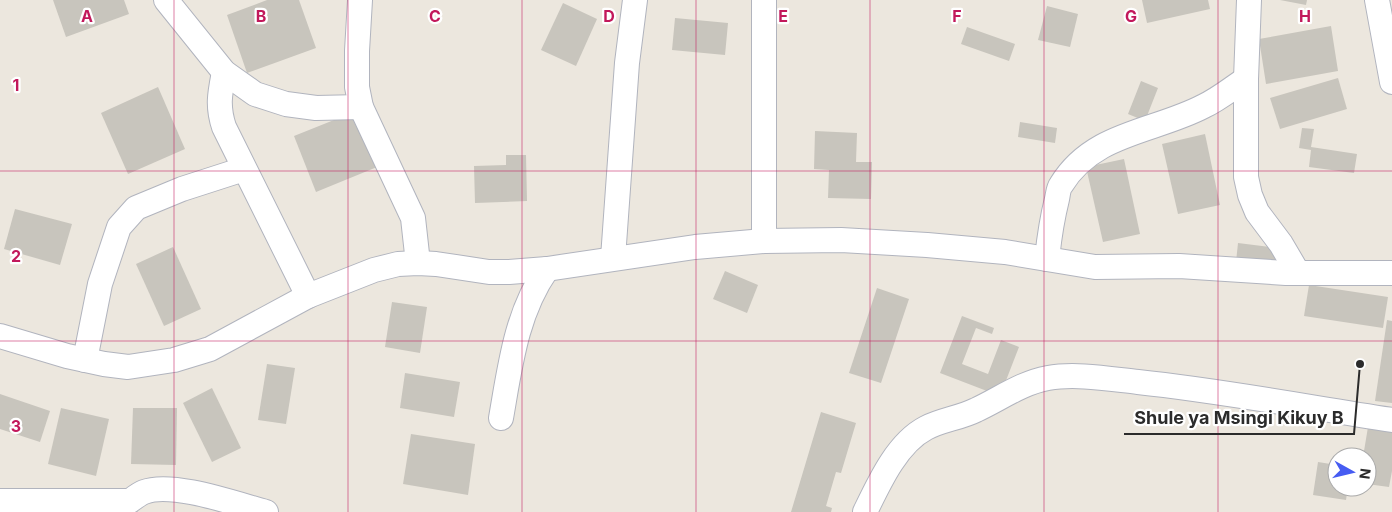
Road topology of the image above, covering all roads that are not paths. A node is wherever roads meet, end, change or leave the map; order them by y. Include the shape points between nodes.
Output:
1 (166, 0) edge
2 (360, 0) edge
3 (635, 0) edge
4 (764, 0) edge
5 (1249, 0) edge
6 (1377, 0) edge
7 (224, 72) junction
8 (1246, 79) junction
9 (1392, 82) edge
10 (361, 108) junction
11 (244, 169) junction
12 (764, 241) junction
13 (613, 258) junction
14 (1046, 259) junction
15 (418, 263) junction
16 (547, 269) junction
17 (1298, 273) junction
18 (1392, 273) edge
19 (308, 296) junction
20 (0, 336) edge
21 (85, 360) junction
22 (501, 418) dead end
23 (1392, 420) edge
24 (0, 501) edge
25 (266, 512) edge
26 (865, 512) edge

1 - 7 street
2 - 10 street via 357,87
3 - 13 street via 627,63
4 - 12 street
5 - 8 street
6 - 9 street
7 - 10 street via 255,94 286,104
7 - 11 street via 219,97 220,113
8 - 14 street via 1205,106 1126,134 1093,150 1060,186
8 - 17 street via 1246,177 1250,195 1257,212
10 - 15 street via 414,218
11 - 19 street
11 - 21 street via 136,208 120,227 100,284
12 - 13 street
12 - 14 street via 841,240 927,245
13 - 16 street
14 - 17 street via 1095,267 1179,266
15 - 16 street via 489,272
15 - 19 street via 374,270
16 - 22 street via 524,310 512,353
17 - 18 street
19 - 21 street via 196,354 128,367
20 - 21 street
23 - 26 street via 1177,386 1086,377 1049,378 1018,387 976,410 927,427 913,436 879,484
24 - 25 street via 130,501 143,492 167,489

